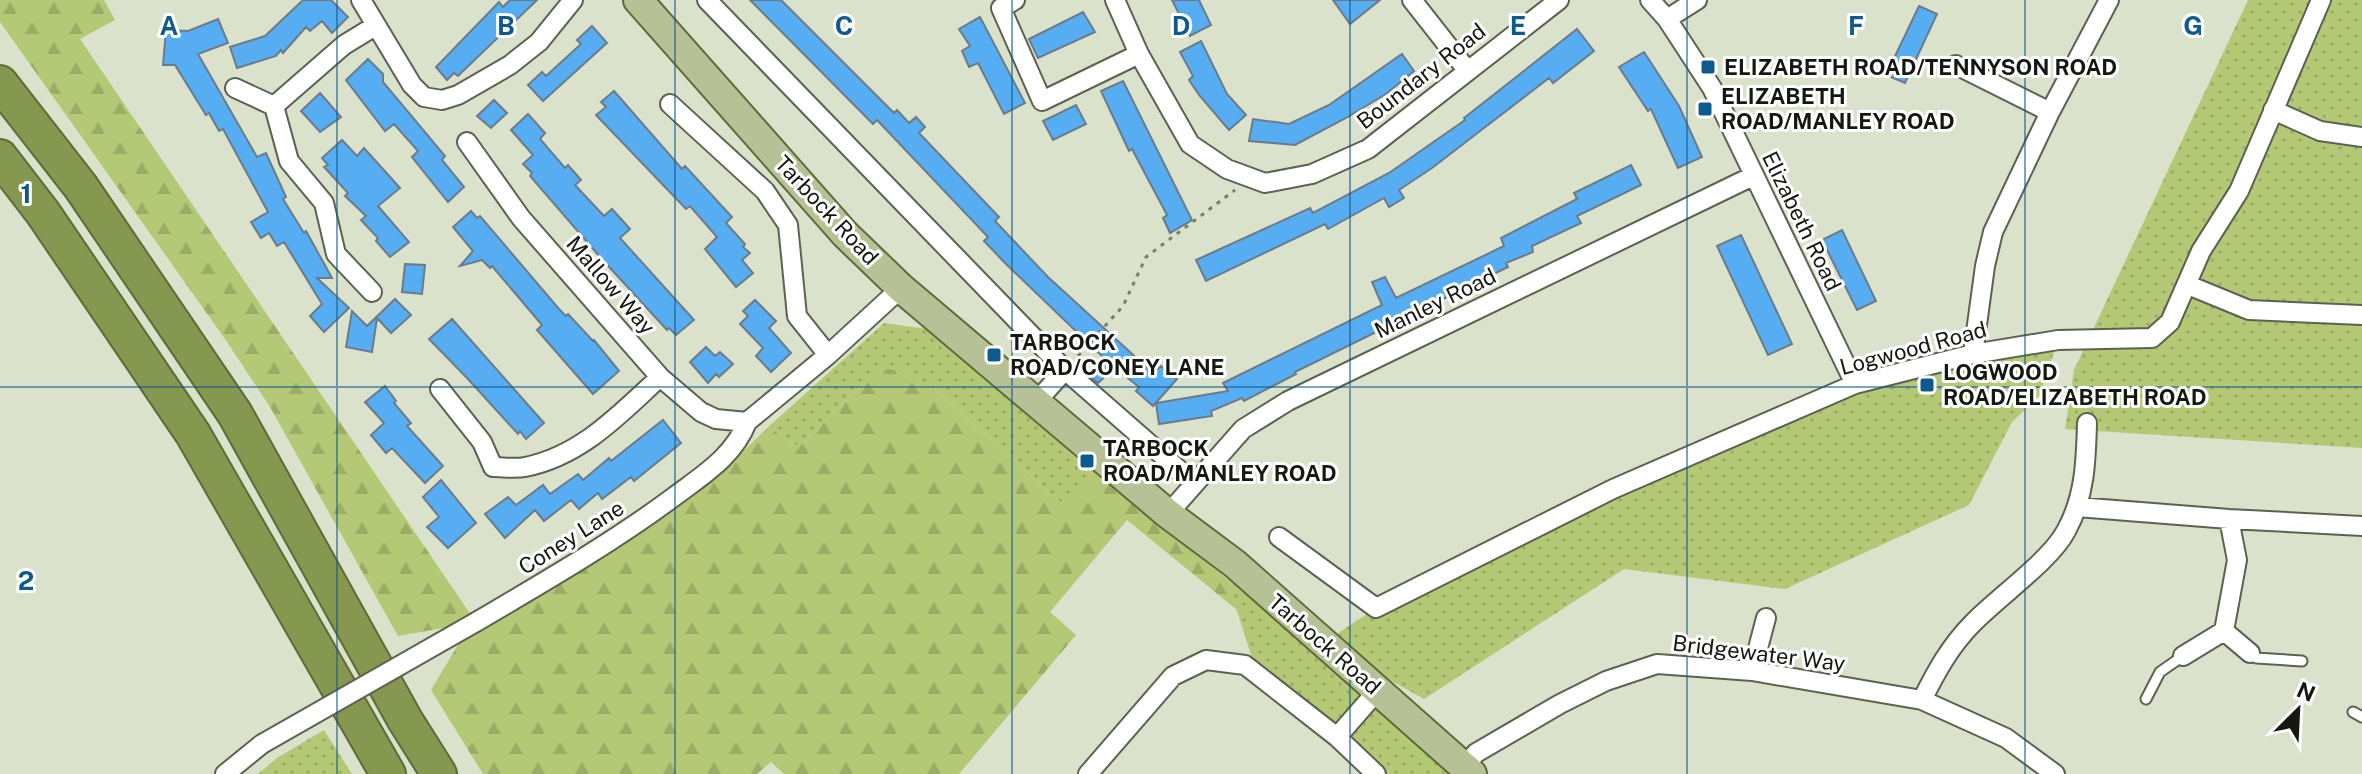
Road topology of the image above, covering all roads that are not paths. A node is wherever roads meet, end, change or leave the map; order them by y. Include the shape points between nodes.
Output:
1 (361, 0) edge
2 (573, 0) edge
3 (638, 0) edge
4 (1015, 0) edge
5 (1115, 0) edge
6 (1412, 0) edge
7 (1559, 0) edge
8 (1650, 0) edge
9 (1697, 0) edge
10 (2109, 0) edge
11 (2321, 0) edge
12 (710, 1) edge
13 (1667, 19) junction
14 (375, 26) junction
15 (1139, 54) junction
16 (1956, 65) dead end
17 (1467, 70) junction
18 (0, 83) edge
19 (235, 88) dead end
20 (670, 104) dead end
21 (274, 106) junction
22 (2273, 110) junction
23 (2050, 112) junction
24 (2362, 137) edge
25 (467, 142) dead end
26 (0, 157) edge
27 (1753, 176) junction
28 (2188, 285) junction
29 (901, 288) junction
30 (372, 292) dead end
31 (2362, 315) edge
32 (1973, 354) junction
33 (828, 355) junction
34 (1065, 370) junction
35 (660, 377) junction
36 (1855, 384) junction
37 (440, 389) dead end
38 (1036, 402) junction
39 (747, 422) junction
40 (2087, 423) dead end
41 (1193, 482) junction
42 (2077, 507) junction
43 (1168, 514) junction
44 (2229, 519) junction
45 (2362, 526) edge
46 (1279, 537) dead end
47 (1766, 618) dead end
48 (2224, 631) junction
49 (2250, 653) joint
50 (2183, 656) joint
51 (2302, 661) dead end
52 (1752, 671) junction
53 (1378, 690) junction
54 (2146, 699) dead end
55 (1922, 700) junction
56 (1337, 737) junction
57 (1468, 770) edge
58 (2048, 772) edge
59 (225, 774) edge
60 (388, 774) edge
61 (439, 774) edge
62 (1088, 774) edge
63 (1376, 774) edge

1 - 14 street
2 - 14 street via 539,42 510,65 442,100 424,97 412,85
3 - 29 main road, Tarbock Road via 845,234
4 - 15 street via 1001,8 1042,101
5 - 15 street, Boundary Road
6 - 17 street
7 - 17 street, Boundary Road
8 - 13 street, Elizabeth Road
9 - 13 street
10 - 23 street
11 - 22 street, Logwood Road
12 - 34 street
13 - 27 street, Elizabeth Road via 1712,88
14 - 21 street via 344,45
15 - 17 street, Boundary Road via 1190,144 1227,169 1265,183 1312,174 1368,149
16 - 23 street
18 - 61 highway via 81,187 235,414
19 - 21 street
20 - 33 street via 765,191 788,225 797,316
21 - 30 street via 289,161 324,203 336,254
22 - 24 street via 2320,131
22 - 28 street, Logwood Road via 2239,191 2201,251
23 - 32 street via 1993,232
25 - 35 street, Mallow Way via 521,218
26 - 60 highway via 193,434
27 - 36 street, Elizabeth Road
27 - 41 street, Manley Road via 1288,401 1243,429
28 - 31 street via 2249,310
28 - 32 street, Logwood Road via 2170,322 2152,338 2058,340
29 - 33 street, Coney Lane
29 - 38 main road, Tarbock Road
32 - 36 street, Logwood Road
33 - 39 street, Coney Lane
34 - 38 street
34 - 41 street
35 - 37 street via 592,438 524,467 493,467 482,442
35 - 39 street, Mallow Way via 701,412
36 - 46 street, Logwood Road via 1613,489 1376,608
38 - 43 main road, Tarbock Road
39 - 59 street, Coney Lane, bridge via 729,453 632,528 262,744
40 - 42 street via 2086,470
41 - 43 street, Manley Road
42 - 44 street
42 - 55 street via 2065,534 1946,654
43 - 53 main road, Tarbock Road via 1235,564
44 - 45 street
44 - 48 street via 2237,560
47 - 52 street
48 - 49 street
48 - 50 street
49 - 51 lane via 2256,658
50 - 54 lane via 2160,672
52 - 55 street, Bridgewater Way
52 - 57 street, Bridgewater Way via 1657,664 1606,681 1476,753
53 - 56 street
53 - 57 main road, Tarbock Road
55 - 58 street, Bridgewater Way via 2006,738
56 - 62 street via 1245,665 1206,660 1173,676
56 - 63 street

